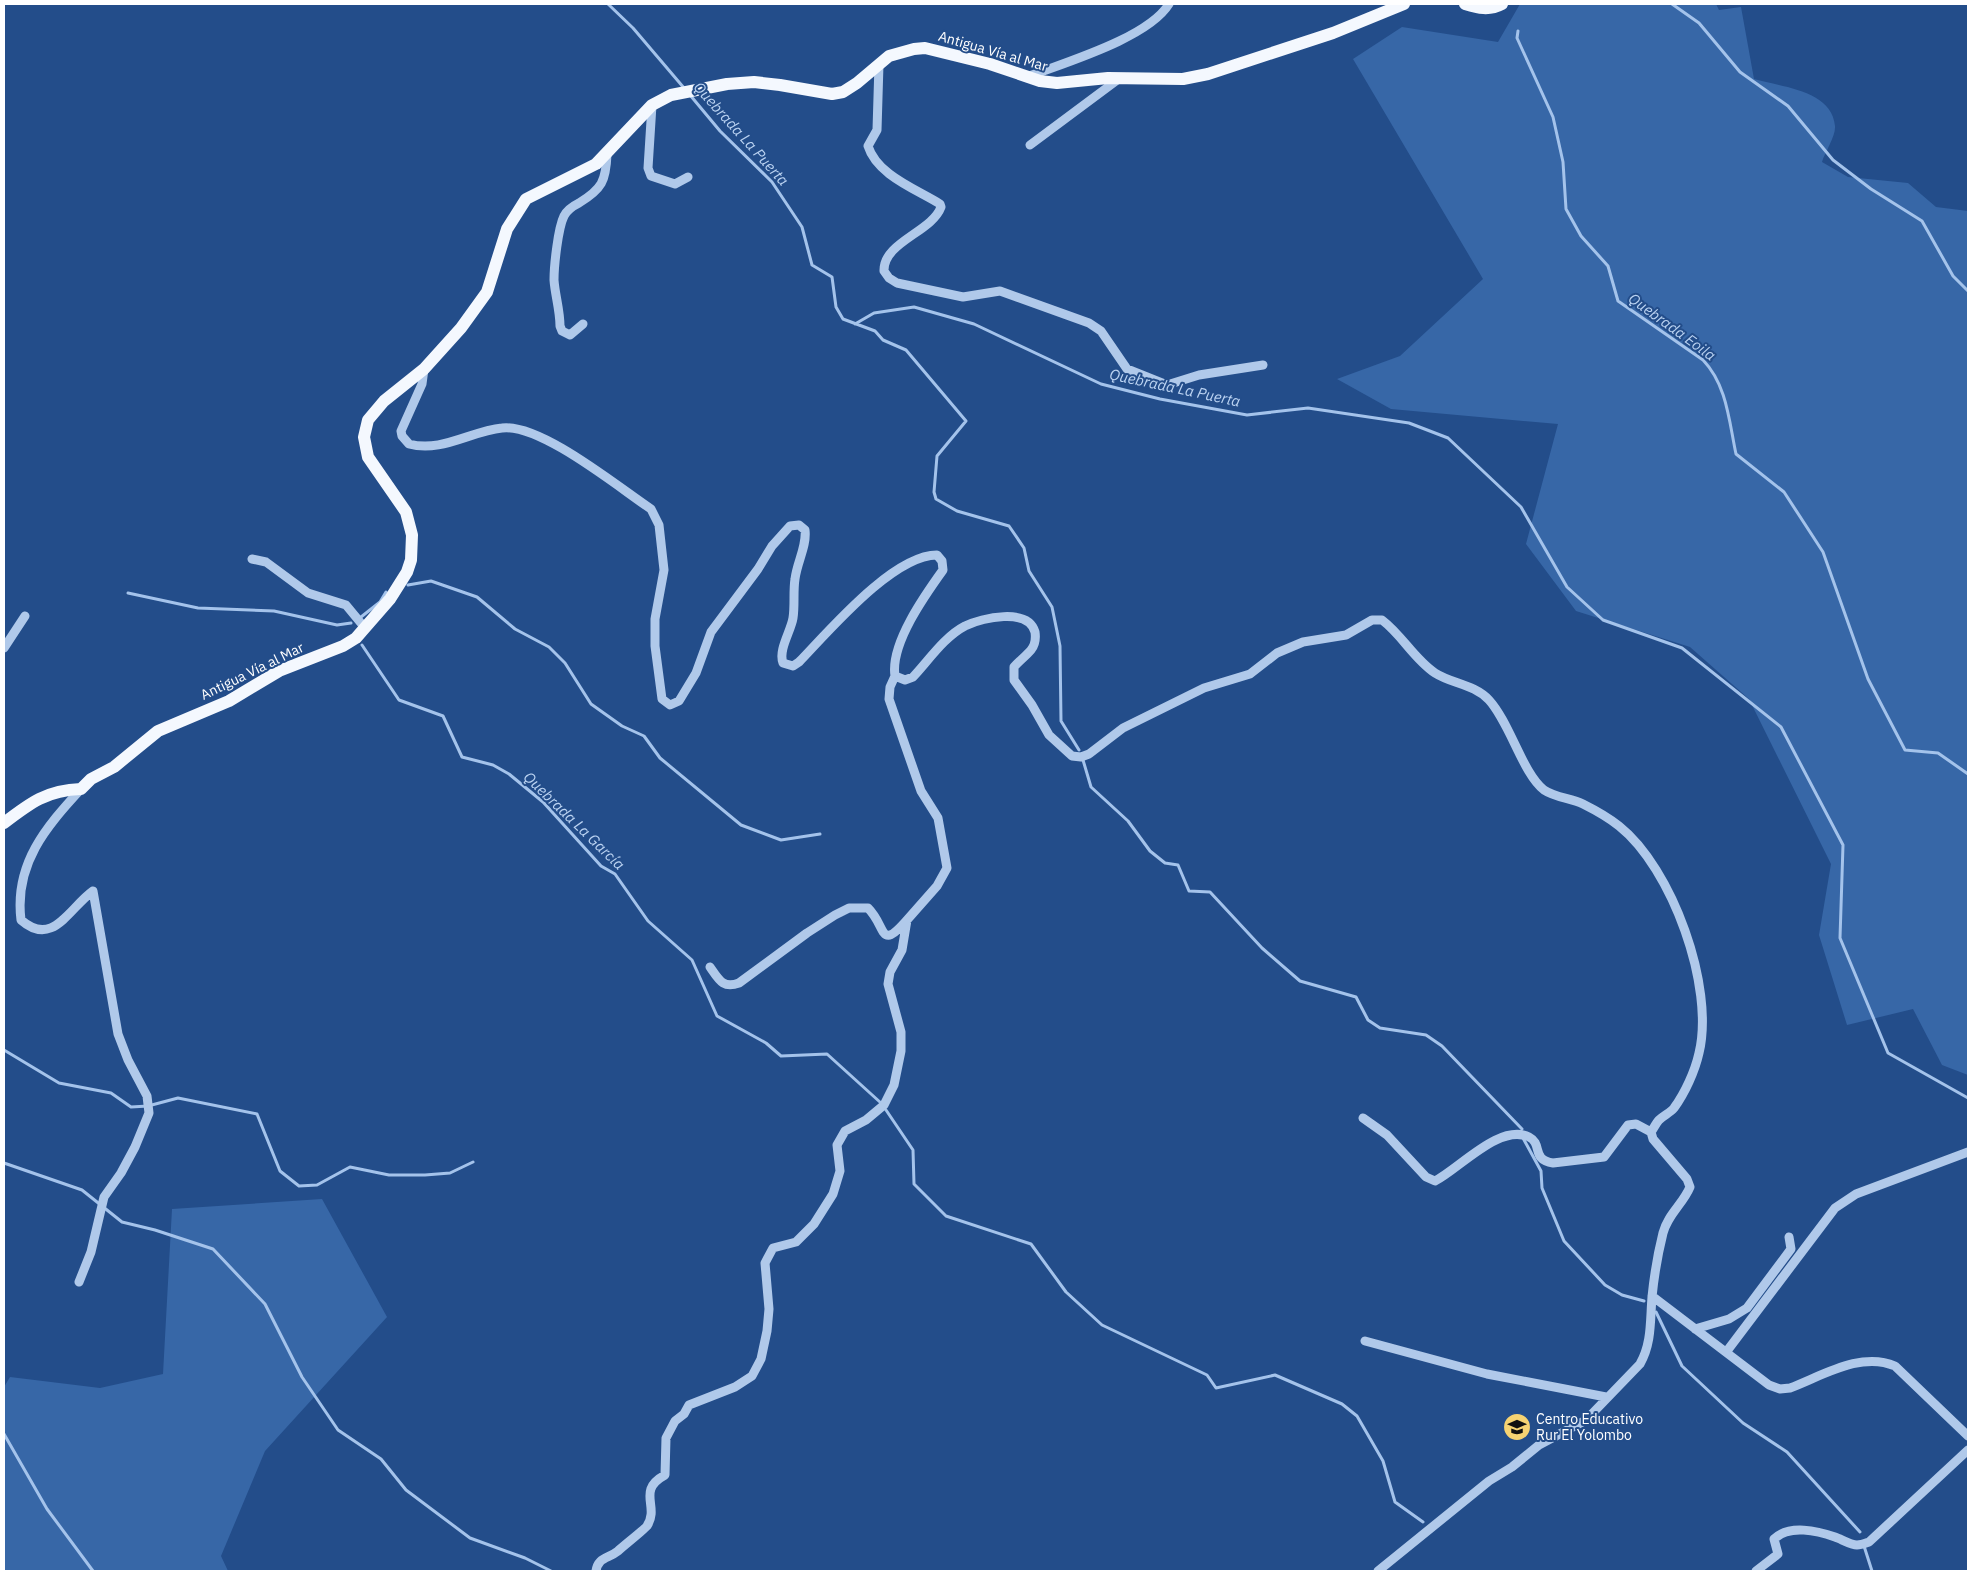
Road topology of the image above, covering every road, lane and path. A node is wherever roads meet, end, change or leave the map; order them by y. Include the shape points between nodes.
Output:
1 (1169, 4) edge
2 (1404, 4) edge
3 (1465, 4) edge
4 (1502, 4) edge
5 (879, 64) junction
6 (1027, 77) junction
7 (1120, 78) junction
8 (652, 105) junction
9 (1030, 145) dead end
10 (607, 154) junction
11 (688, 177) dead end
12 (582, 324) dead end
13 (1264, 364) dead end
14 (424, 369) junction
15 (252, 559) dead end
16 (25, 616) dead end
17 (365, 628) junction
18 (4, 648) edge
19 (895, 676) junction
20 (81, 789) junction
21 (4, 823) edge
22 (907, 920) junction
23 (710, 968) dead end
24 (1363, 1118) dead end
25 (1651, 1132) junction
26 (1968, 1152) edge
27 (1790, 1237) dead end
28 (79, 1282) dead end
29 (1652, 1296) junction
30 (1695, 1329) junction
31 (1365, 1341) dead end
32 (1727, 1351) junction
33 (1606, 1397) junction
34 (1968, 1436) edge
35 (1968, 1450) edge
36 (596, 1571) edge
37 (1378, 1571) edge
38 (1756, 1571) edge

1 - 6 street via 1153,23 1136,34
2 - 7 main road, Antigua Vía al Mar via 1361,23 1208,74 1168,80
3 - 4 main road via 1481,8
5 - 6 main road, Antigua Vía al Mar via 889,56 914,48 934,48
5 - 8 main road, Antigua Vía al Mar via 843,92 832,94 754,82 702,88
5 - 13 street via 877,130 868,146 871,156 878,166 941,207 888,255 884,271 889,278 910,287 963,297 1000,291 1088,323 1108,340 1127,370 1167,384
6 - 7 main road, Antigua Vía al Mar via 1057,83
7 - 9 street
8 - 10 main road, Antigua Vía al Mar
8 - 11 street via 648,168 651,176 675,184
10 - 12 street via 600,188 564,216 558,249 554,281 560,326 570,335
10 - 14 main road, Antigua Vía al Mar via 582,173 526,199 507,229 486,292 461,328
14 - 17 main road, Antigua Vía al Mar via 374,411 365,430 368,457 406,512 412,546 407,572 400,586
14 - 19 street via 422,384 401,431 409,444 428,446 490,429 518,427 551,442 651,509 660,526 664,570 655,619 655,646 665,703 670,705 679,701 696,673 711,632 790,526 799,525 805,530 806,539 798,558 793,618 782,655 783,663 787,665 799,662 856,603 892,573 929,555 936,555 942,561 943,570 911,619 901,644
15 - 17 street via 266,562 308,594 346,605
16 - 18 street
17 - 20 main road, Antigua Vía al Mar via 343,646 279,671 229,701 158,731 114,767 90,779
19 - 22 street via 889,699 921,791 938,818 947,868 937,886
19 - 25 street via 906,680 913,677 950,636 966,626 988,619 1022,618 1033,627 1036,639 1031,650 1014,667 1014,680 1049,735 1072,756 1081,757 1123,728 1209,686 1250,674 1290,647 1346,635 1372,620 1382,620 1436,674 1476,690 1488,700 1543,790 1582,804 1619,826 1662,878 1696,960 1702,1014 1700,1052 1695,1066 1673,1110 1659,1120
20 - 21 main road via 59,790 46,795
20 - 28 street via 40,836 24,877 19,904 21,920 30,927 53,928 92,891 118,1034 147,1096 149,1113 126,1164 104,1197
22 - 23 street via 894,935 889,936 884,934 868,908 849,908 807,932 739,983 723,984
22 - 36 street via 906,936 888,984 901,1032 894,1085 884,1105 845,1131 837,1145 840,1171 833,1194 814,1224 796,1242 773,1248 765,1263 769,1309 767,1331 761,1358 752,1376 735,1387 689,1405 675,1421 666,1438 665,1475 649,1490 647,1526 617,1552 603,1558
24 - 25 street via 1387,1135 1426,1177 1435,1181 1497,1138 1509,1135 1528,1136 1535,1141 1539,1158 1553,1163 1604,1157 1628,1125 1636,1124
25 - 29 street via 1690,1187 1663,1232
26 - 32 street via 1856,1194 1835,1208
27 - 30 street via 1791,1249 1748,1308
29 - 30 street
29 - 33 street via 1646,1353 1640,1364
30 - 32 street
31 - 33 street via 1488,1374
32 - 34 street via 1769,1385 1780,1389 1861,1361 1883,1361 1895,1366
33 - 37 street via 1586,1420 1539,1445 1489,1481
35 - 38 street via 1869,1542 1856,1545 1828,1534 1794,1531 1774,1539 1778,1554

